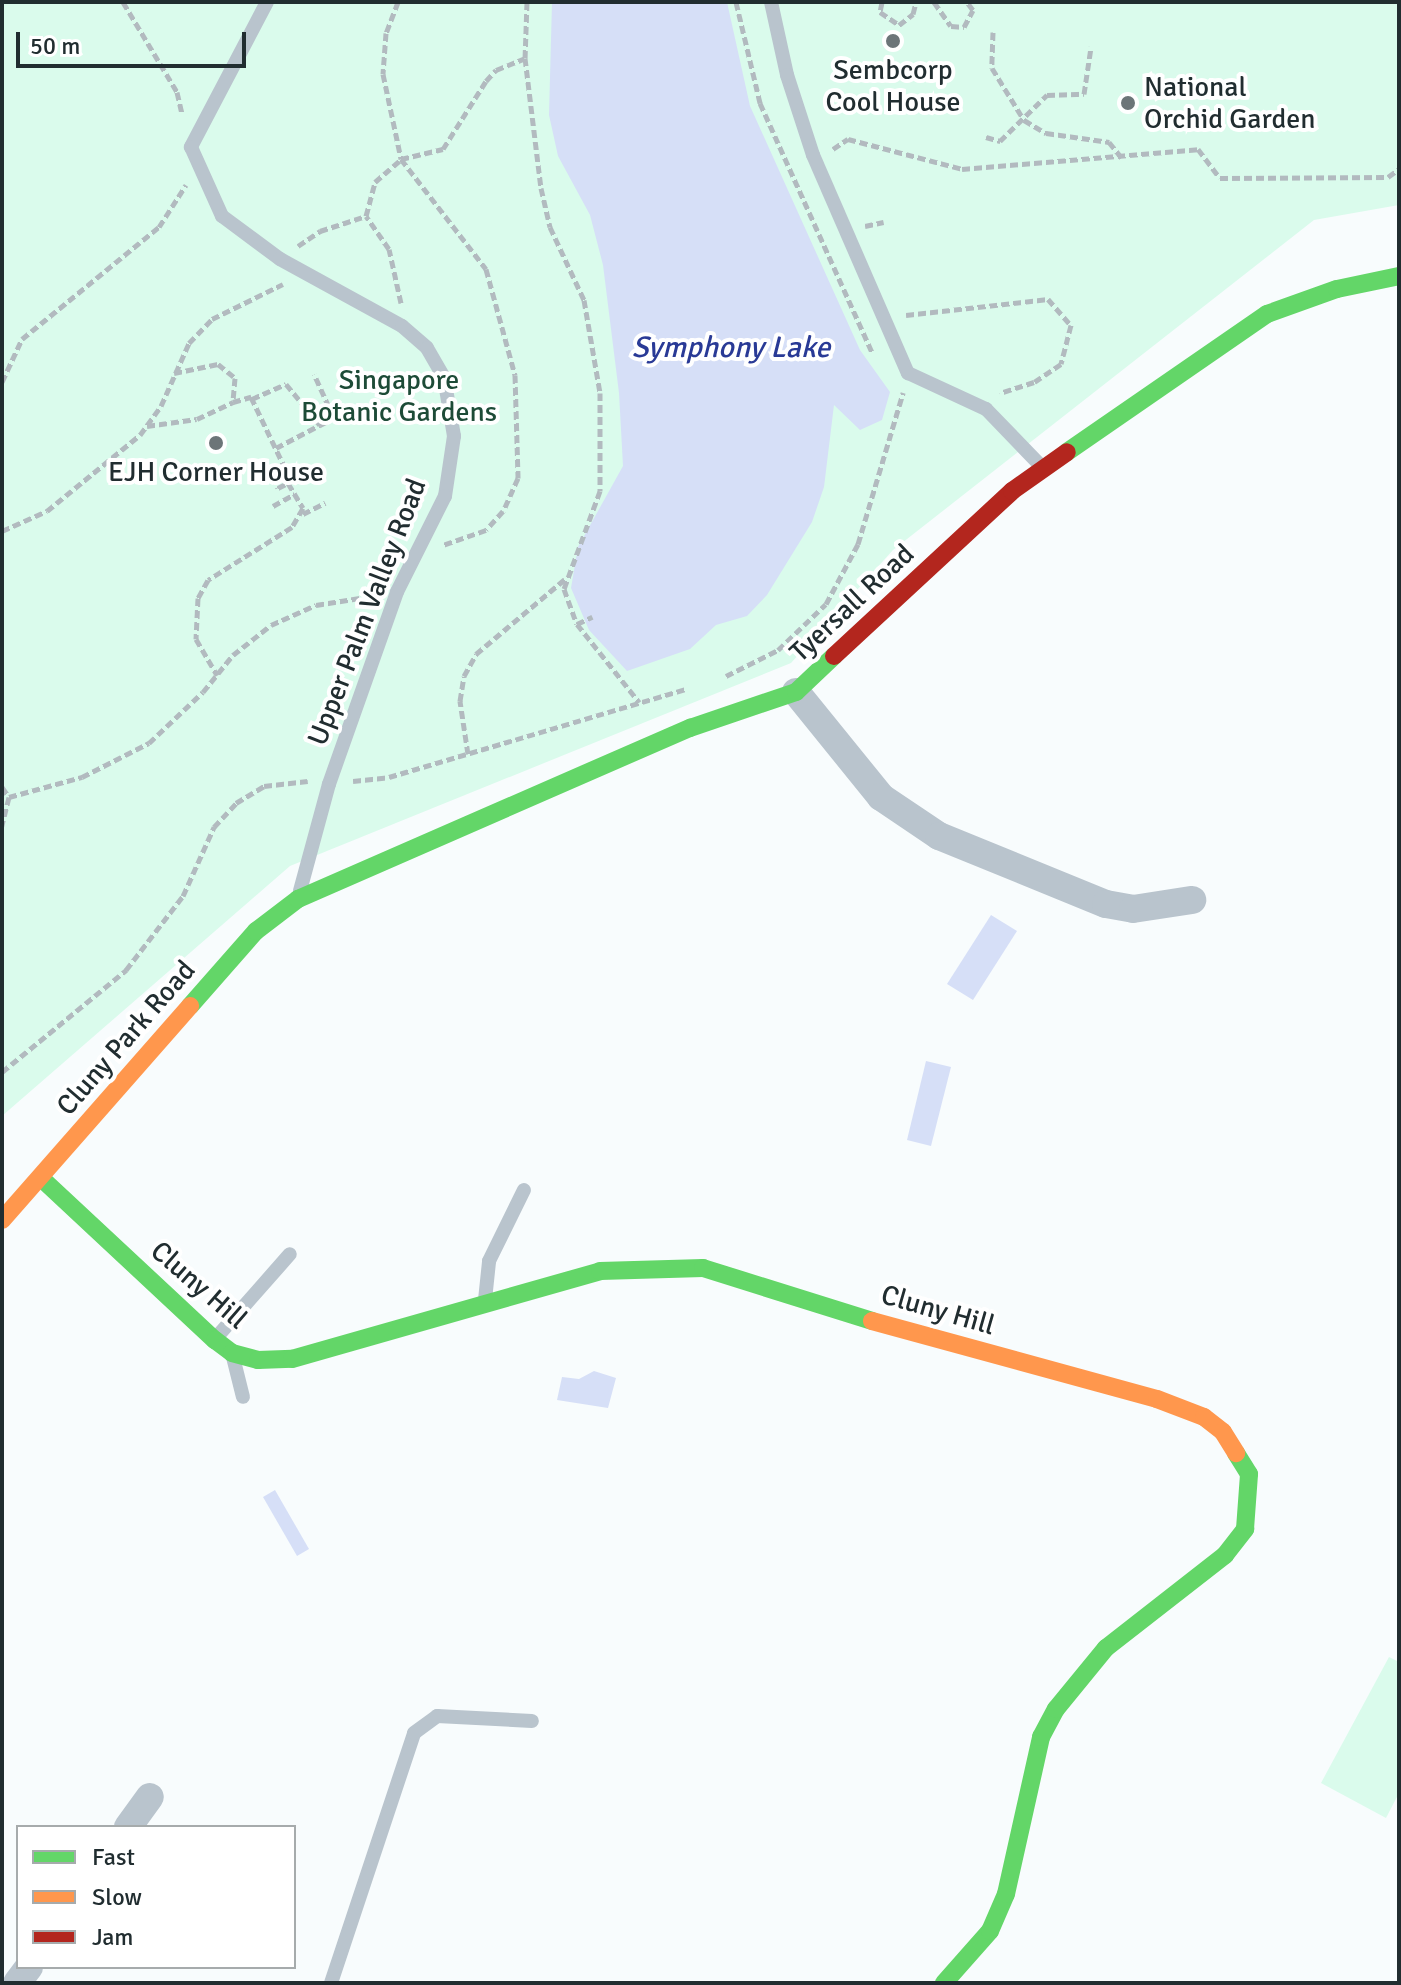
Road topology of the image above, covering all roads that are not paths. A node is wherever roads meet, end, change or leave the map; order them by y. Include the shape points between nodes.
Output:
1 (267, 2) edge
2 (771, 2) edge
3 (1399, 276) edge
4 (1044, 469) junction
5 (796, 692) junction
6 (298, 899) junction
7 (1192, 900) dead end
8 (41, 1178) junction
9 (524, 1190) dead end
10 (2, 1220) edge
11 (290, 1254) dead end
12 (484, 1304) junction
13 (215, 1340) junction
14 (232, 1353) junction
15 (243, 1397) dead end
16 (532, 1721) dead end
17 (150, 1797) dead end
18 (129, 1825) edge
19 (331, 1983) edge
20 (944, 1983) edge

1 - 6 lane, Upper Palm Valley Road via 191,147 222,216 280,259 402,326 427,348 444,377 454,436 445,496 397,592 329,784
2 - 4 lane via 813,155 908,373 986,409
3 - 4 street, Tyersall Road via 1337,289 1267,314
4 - 5 street, Tyersall Road via 1012,491
5 - 6 street, Tyersall Road via 690,728
5 - 7 street via 881,797 939,836 1106,904 1133,909
6 - 8 street, Cluny Park Road via 256,931
8 - 10 street, Cluny Park Road
8 - 13 street, Cluny Hill
9 - 12 lane via 489,1261
11 - 13 lane
12 - 14 street, Cluny Hill via 292,1359 270,1361
12 - 20 street, Cluny Hill via 600,1271 703,1268 900,1330 1157,1399 1204,1417 1237,1452 1249,1474 1245,1529 1225,1555 1106,1648 1056,1709 1041,1737 1006,1894 990,1931
13 - 14 street, Cluny Hill
14 - 15 lane
16 - 19 lane via 437,1716 414,1733
17 - 18 street

